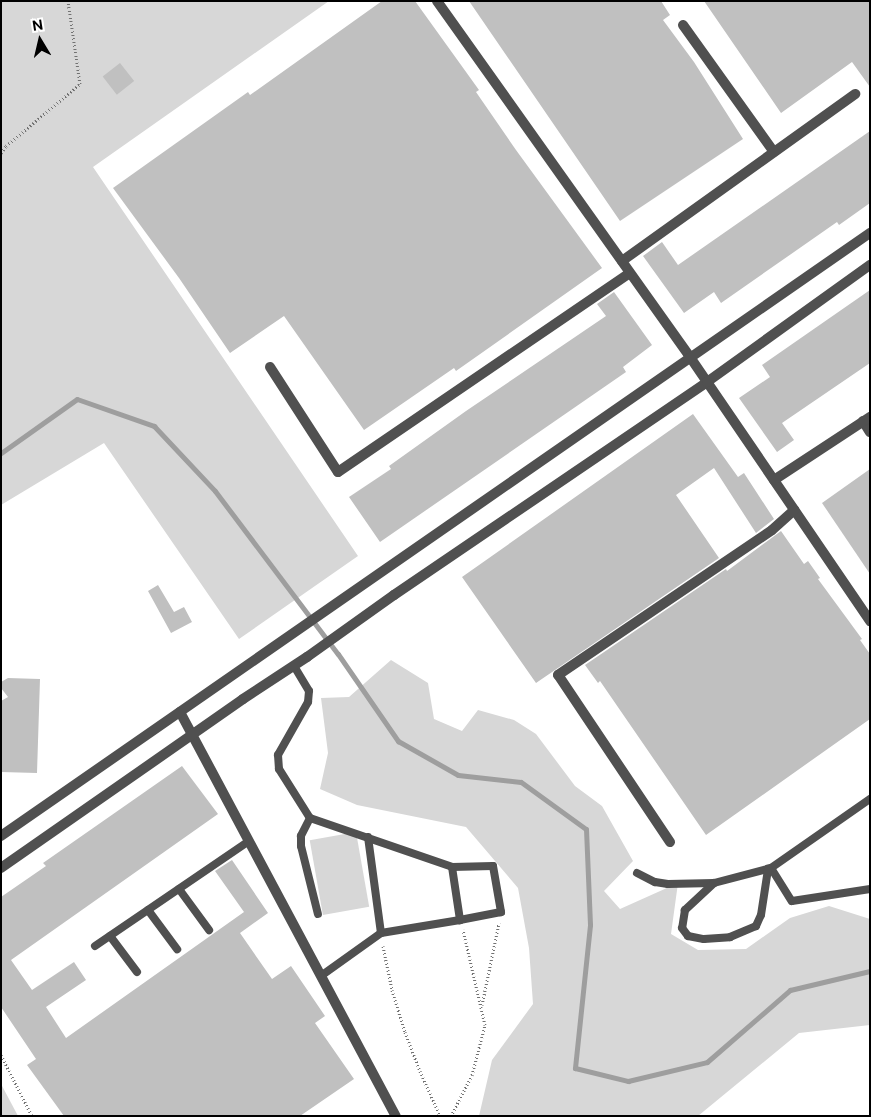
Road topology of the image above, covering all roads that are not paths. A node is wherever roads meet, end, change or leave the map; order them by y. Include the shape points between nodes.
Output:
1 (437, 1) edge
2 (683, 25) dead end
3 (855, 94) dead end
4 (774, 152) junction
5 (870, 234) edge
6 (622, 261) junction
7 (870, 265) edge
8 (630, 273) junction
9 (690, 357) junction
10 (270, 367) dead end
11 (707, 382) junction
12 (866, 419) edge
13 (870, 432) edge
14 (774, 480) junction
15 (794, 510) junction
16 (870, 621) edge
17 (294, 666) junction
18 (180, 712) junction
19 (192, 734) junction
20 (870, 799) edge
21 (310, 818) junction
22 (1, 836) edge
23 (368, 837) junction
24 (249, 841) junction
25 (670, 842) dead end
26 (452, 867) junction
27 (1, 868) edge
28 (769, 869) junction
29 (637, 873) dead end
30 (714, 883) junction
31 (179, 888) junction
32 (870, 889) edge
33 (148, 910) junction
34 (318, 914) dead end
35 (460, 920) junction
36 (209, 930) dead end
37 (381, 933) junction
38 (110, 936) junction
39 (95, 946) dead end
40 (177, 949) dead end
41 (137, 972) dead end
42 (321, 976) junction
43 (396, 1116) edge

1 - 6 street
2 - 4 street
3 - 4 street
4 - 6 street
5 - 9 street
6 - 8 street
7 - 11 street
8 - 9 street
8 - 10 street via 338,472
9 - 11 street
9 - 18 street
11 - 14 street
11 - 17 street
12 - 13 street
12 - 14 street
14 - 15 street
15 - 16 street
15 - 25 street via 772,530 558,675
17 - 19 street
17 - 21 lane via 309,691 308,702 278,755 279,769
18 - 19 street
18 - 22 street
19 - 24 street
19 - 27 street
20 - 28 lane
21 - 23 lane
21 - 34 lane via 301,836 301,846
23 - 26 lane
23 - 37 lane
24 - 31 lane
24 - 42 street
26 - 35 lane
26 - 35 lane via 493,866 501,912
28 - 30 lane
28 - 30 lane via 756,926 730,937 704,939 688,936 682,928 685,910
28 - 32 lane via 792,901
29 - 30 lane via 668,884
31 - 33 lane
31 - 36 lane
33 - 38 lane
33 - 40 lane
35 - 37 lane
37 - 42 lane
38 - 39 lane
38 - 41 lane
42 - 43 street

